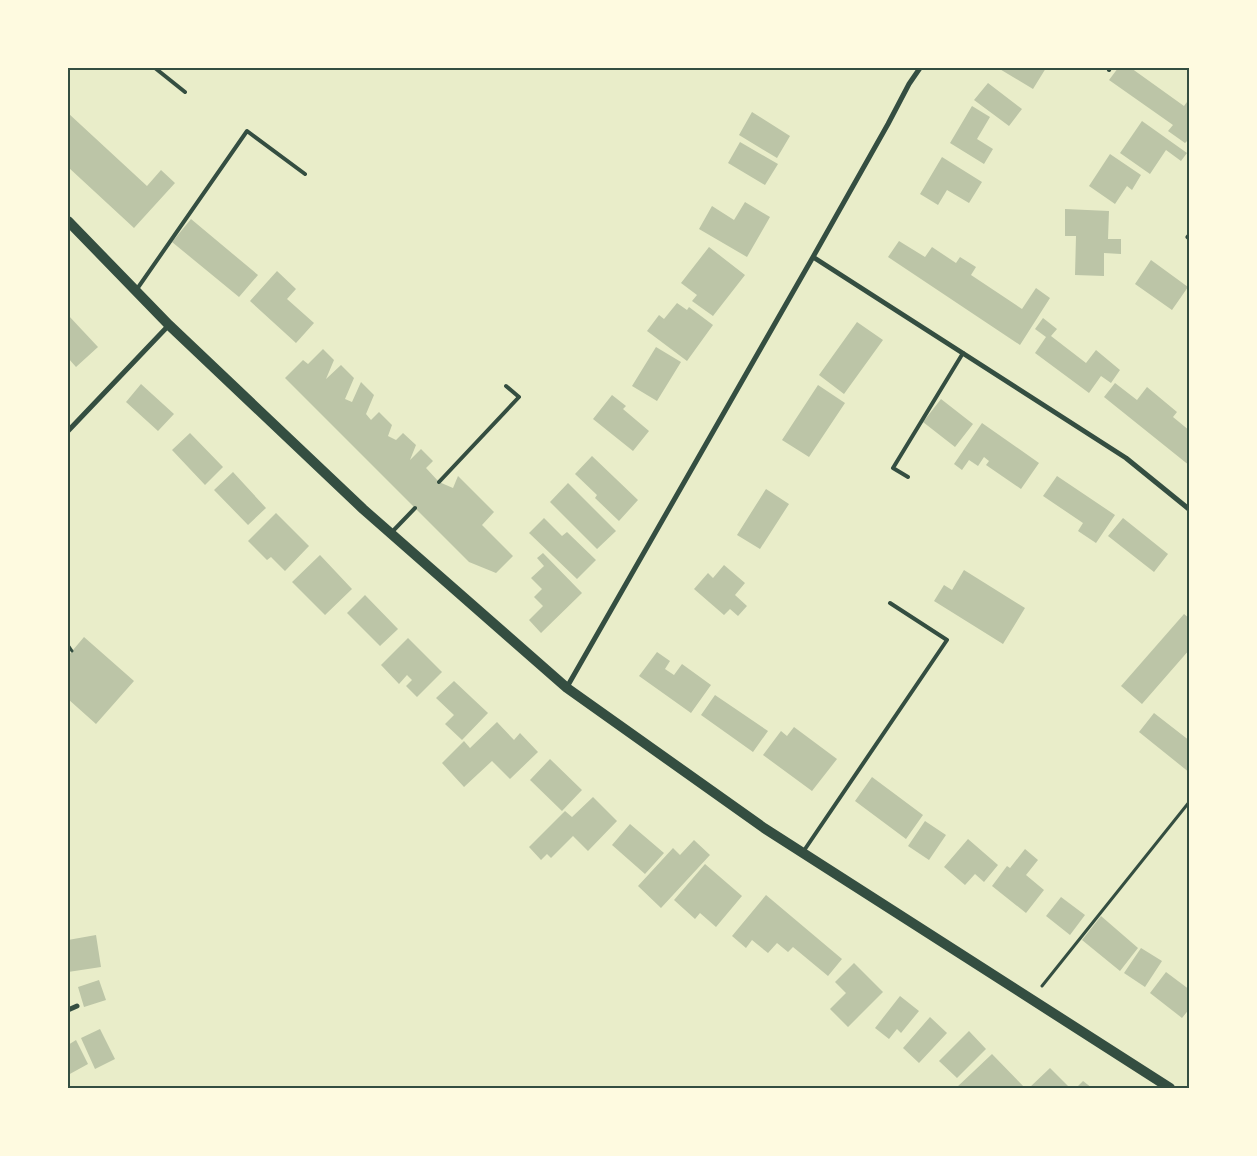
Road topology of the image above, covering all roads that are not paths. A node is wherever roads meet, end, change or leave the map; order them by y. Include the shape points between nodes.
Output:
1 (155, 68) edge
2 (920, 68) edge
3 (185, 92) dead end
4 (305, 174) dead end
5 (68, 221) edge
6 (813, 257) junction
7 (135, 290) junction
8 (169, 325) junction
9 (963, 354) junction
10 (506, 386) dead end
11 (68, 431) edge
12 (908, 477) dead end
13 (439, 482) dead end
14 (415, 508) dead end
15 (1190, 510) edge
16 (390, 533) junction
17 (890, 602) dead end
18 (567, 688) junction
19 (803, 852) junction
20 (77, 1006) dead end
21 (68, 1010) edge
22 (1170, 1088) edge

1 - 3 lane
2 - 6 street via 908,84
4 - 7 lane via 247,131
5 - 7 main road
6 - 9 street
6 - 18 street
7 - 8 main road
8 - 11 street
8 - 16 main road
9 - 12 lane via 893,468
9 - 15 street via 1126,458
10 - 13 lane via 518,397
14 - 16 lane
16 - 18 main road
17 - 19 lane via 947,640
18 - 19 main road via 764,828
19 - 22 main road
20 - 21 street

